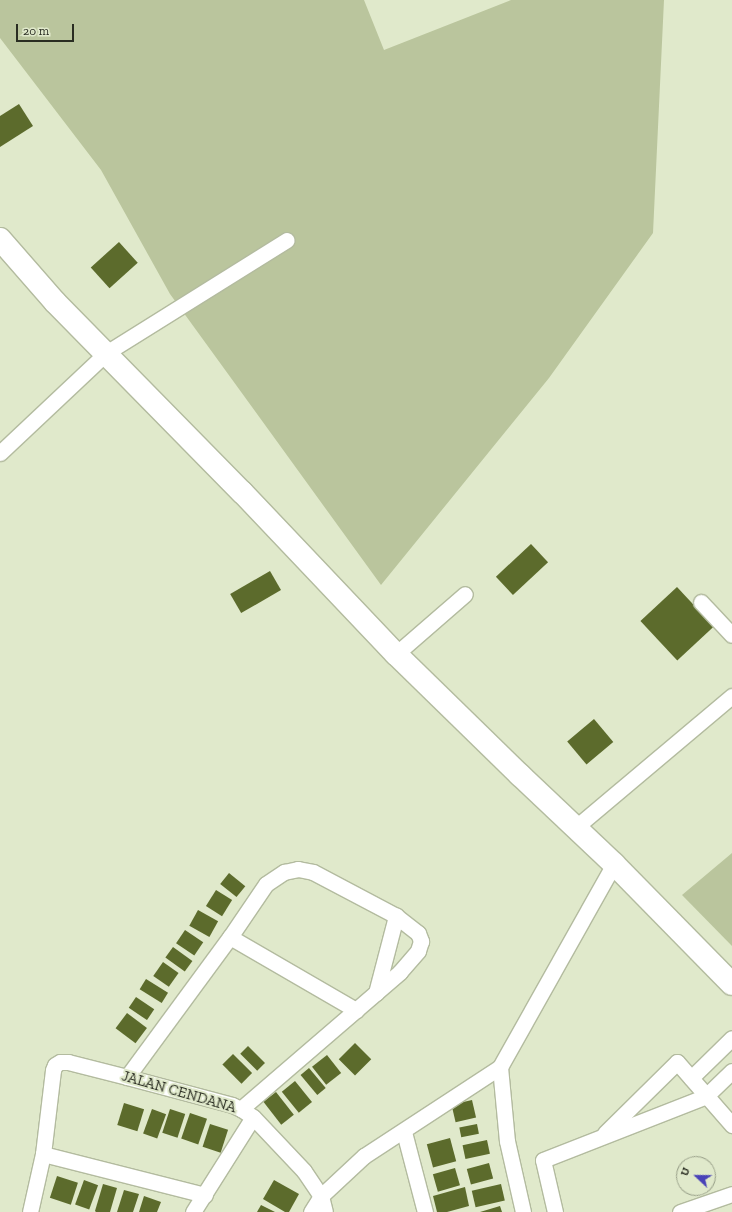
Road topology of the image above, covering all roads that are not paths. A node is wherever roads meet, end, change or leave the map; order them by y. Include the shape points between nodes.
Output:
1 (0, 239) edge
2 (287, 240) dead end
3 (106, 353) junction
4 (0, 453) edge
5 (465, 594) dead end
6 (701, 602) dead end
7 (732, 634) edge
8 (396, 654) junction
9 (732, 696) edge
10 (575, 828) junction
11 (614, 864) junction
12 (396, 916) junction
13 (230, 937) junction
14 (732, 984) edge
15 (376, 993) junction
16 (356, 1010) junction
17 (732, 1038) edge
18 (500, 1067) junction
19 (732, 1071) edge
20 (127, 1077) junction
21 (691, 1078) junction
22 (706, 1096) junction
23 (247, 1113) junction
24 (732, 1125) edge
25 (404, 1132) junction
26 (600, 1138) junction
27 (43, 1154) junction
28 (732, 1194) edge
29 (205, 1195) junction
30 (321, 1196) junction
31 (30, 1212) edge
32 (193, 1212) edge
33 (311, 1212) edge
34 (325, 1212) edge
35 (425, 1212) edge
36 (523, 1212) edge
37 (555, 1212) edge
38 (680, 1212) edge

1 - 3 street via 55,302
2 - 3 street
3 - 4 street
3 - 8 street
5 - 8 street
6 - 7 street
8 - 10 street
9 - 10 street
10 - 11 street
11 - 14 street
11 - 18 street
12 - 13 street via 313,872 298,869 284,872 266,884
12 - 15 street
12 - 15 street via 418,933 421,941 410,961
13 - 16 street
13 - 20 street
15 - 16 street
16 - 23 street
17 - 21 street
18 - 25 street
18 - 36 street via 507,1142
19 - 22 street
20 - 23 street, JALAN CENDANA via 232,1105
20 - 27 street, JALAN CENDANA via 68,1062 55,1065
21 - 22 street
21 - 26 street via 676,1062
22 - 24 street
22 - 26 street
23 - 29 street
23 - 30 street, JALAN CENDANA via 304,1171
25 - 30 street via 364,1156
25 - 35 street
26 - 37 street via 543,1160
27 - 29 street
27 - 31 street
28 - 38 street
29 - 32 street
30 - 33 street
30 - 34 street

